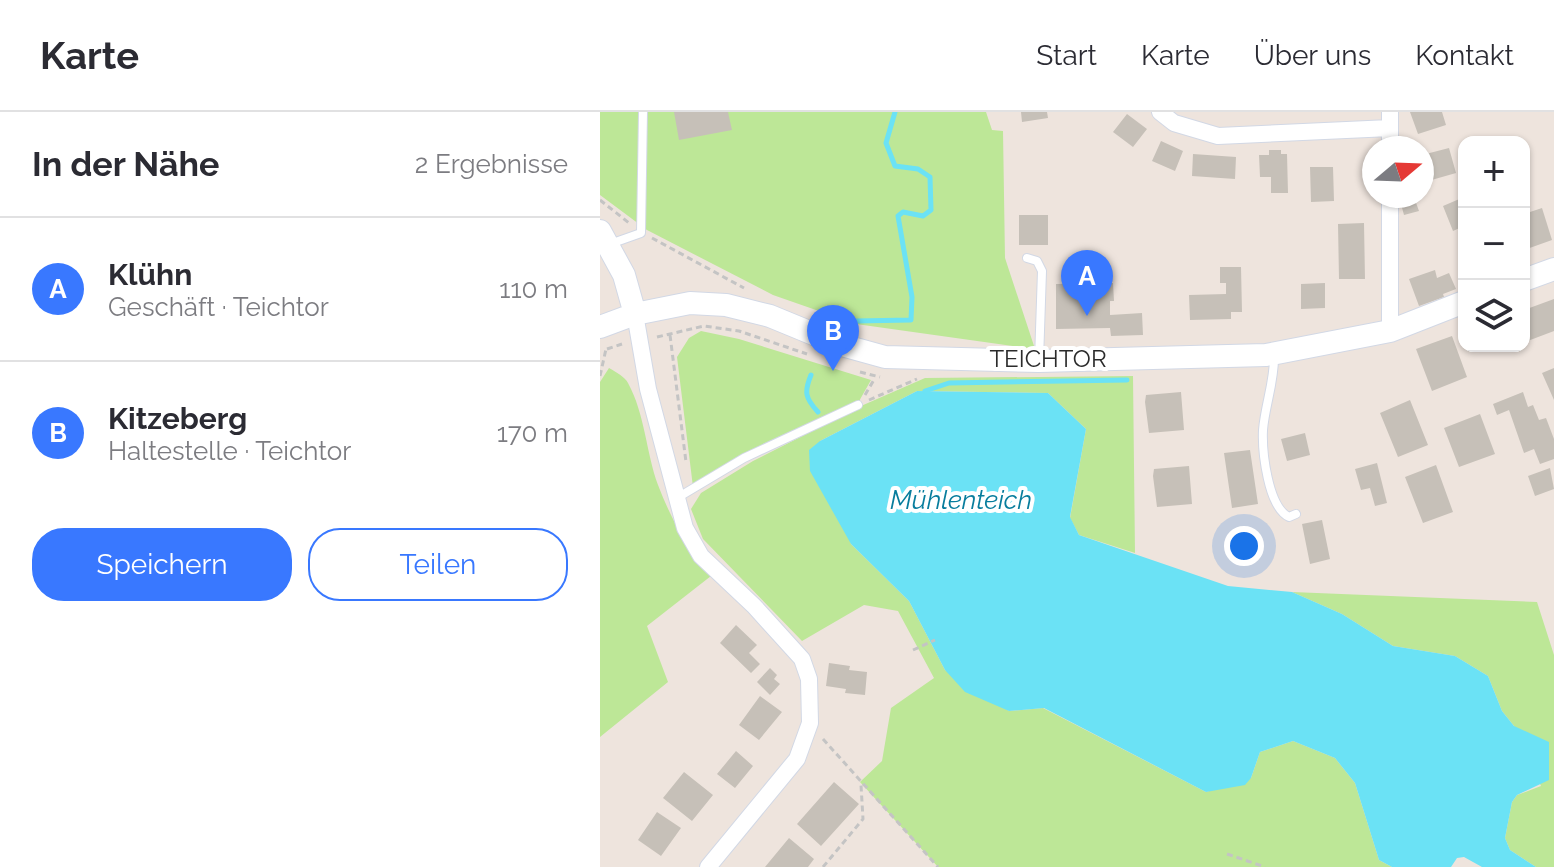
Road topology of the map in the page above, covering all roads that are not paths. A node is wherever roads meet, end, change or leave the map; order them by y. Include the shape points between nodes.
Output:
1 (643, 112) edge
2 (1160, 112) edge
3 (1390, 120) edge
4 (1390, 208) edge
5 (605, 238) edge
6 (1027, 258) dead end
7 (1554, 269) edge
8 (1530, 278) edge
9 (1458, 304) edge
10 (635, 314) junction
11 (600, 327) edge
12 (1390, 331) junction
13 (1274, 354) junction
14 (1039, 361) junction
15 (858, 405) road end
16 (683, 495) junction
17 (1296, 514) dead end
18 (708, 867) edge

1 - 5 lane via 641,233
2 - 3 street via 1174,123 1218,136
4 - 12 street
5 - 10 street via 624,275
6 - 14 lane via 1037,261 1042,271
7 - 8 street
9 - 12 street, TEICHTOR
10 - 11 street, TEICHTOR
10 - 14 street, TEICHTOR via 690,303 726,305 885,357
10 - 16 street via 648,389
12 - 13 street, TEICHTOR
13 - 14 street, TEICHTOR
13 - 17 lane via 1263,429 1268,478 1278,508 1289,517
15 - 16 lane via 744,458
16 - 18 street via 685,528 701,556 802,659 811,697 810,723 797,759

